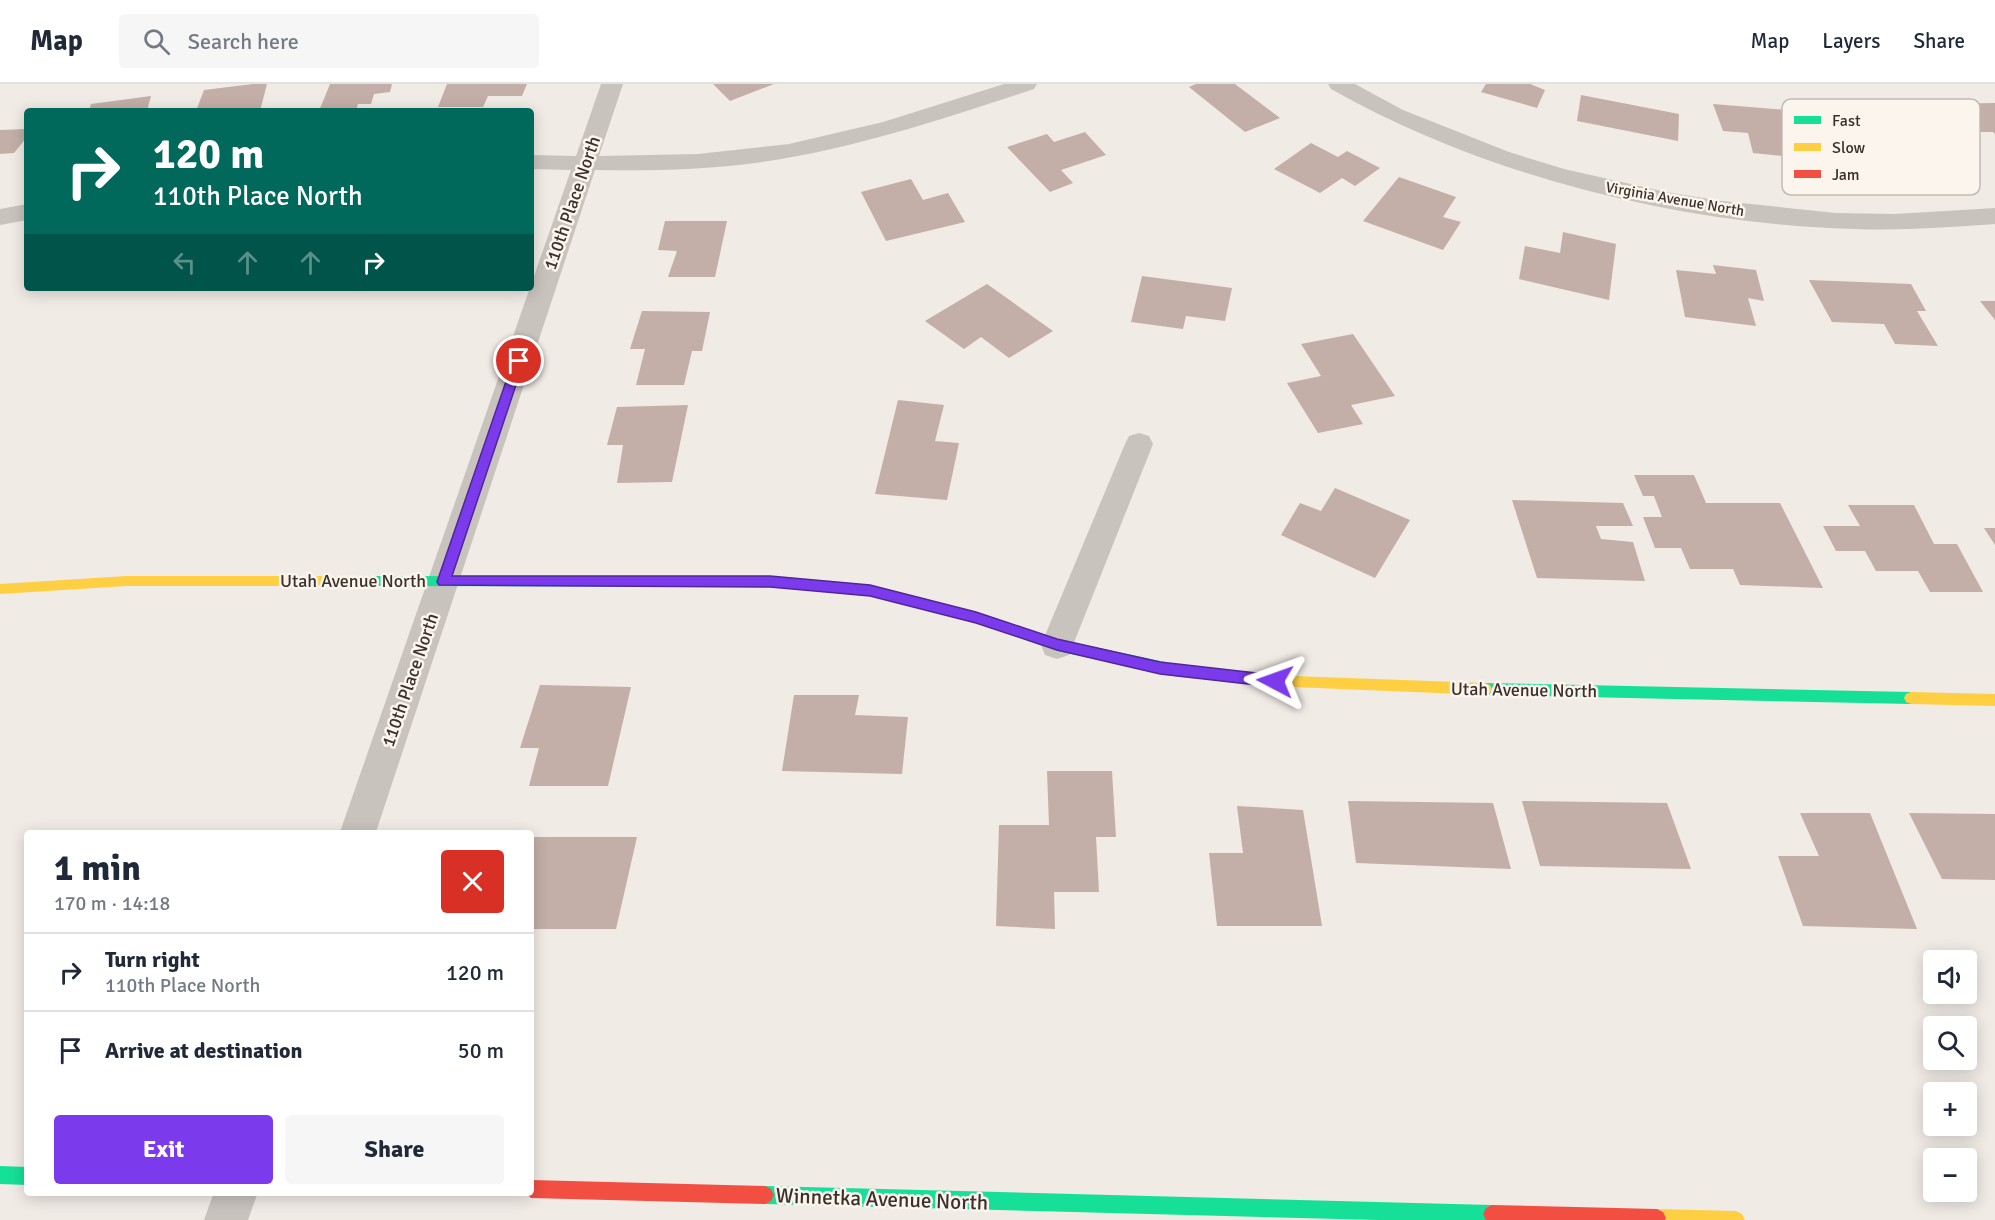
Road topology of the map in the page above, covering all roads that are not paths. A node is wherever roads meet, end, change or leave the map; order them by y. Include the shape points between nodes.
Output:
1 (612, 84) edge
2 (1026, 84) edge
3 (1339, 84) edge
4 (534, 162) edge
5 (586, 163) junction
6 (24, 213) edge
7 (1995, 216) edge
8 (0, 217) edge
9 (1139, 444) dead end
10 (444, 582) junction
11 (0, 589) edge
12 (1057, 645) junction
13 (1995, 700) edge
14 (359, 830) edge
15 (0, 1175) edge
16 (24, 1176) edge
17 (534, 1189) edge
18 (235, 1196) edge
19 (1173, 1214) edge
20 (226, 1220) edge
21 (1736, 1220) edge

1 - 5 street, 110th Place North
2 - 5 street via 846,140 753,156 663,163
3 - 7 street, Virginia Avenue North via 1393,114 1468,146 1552,174 1644,197 1838,221
4 - 5 street
5 - 10 street, 110th Place North
6 - 8 street
9 - 12 street
10 - 11 street, Utah Avenue North via 126,581
10 - 12 street, Utah Avenue North via 770,582 870,590 976,618
10 - 14 street, 110th Place North
12 - 13 street, Utah Avenue North via 1160,668 1252,680 1364,687
15 - 16 street
17 - 19 street, Winnetka Avenue North
18 - 20 street
19 - 21 street, Winnetka Avenue North

